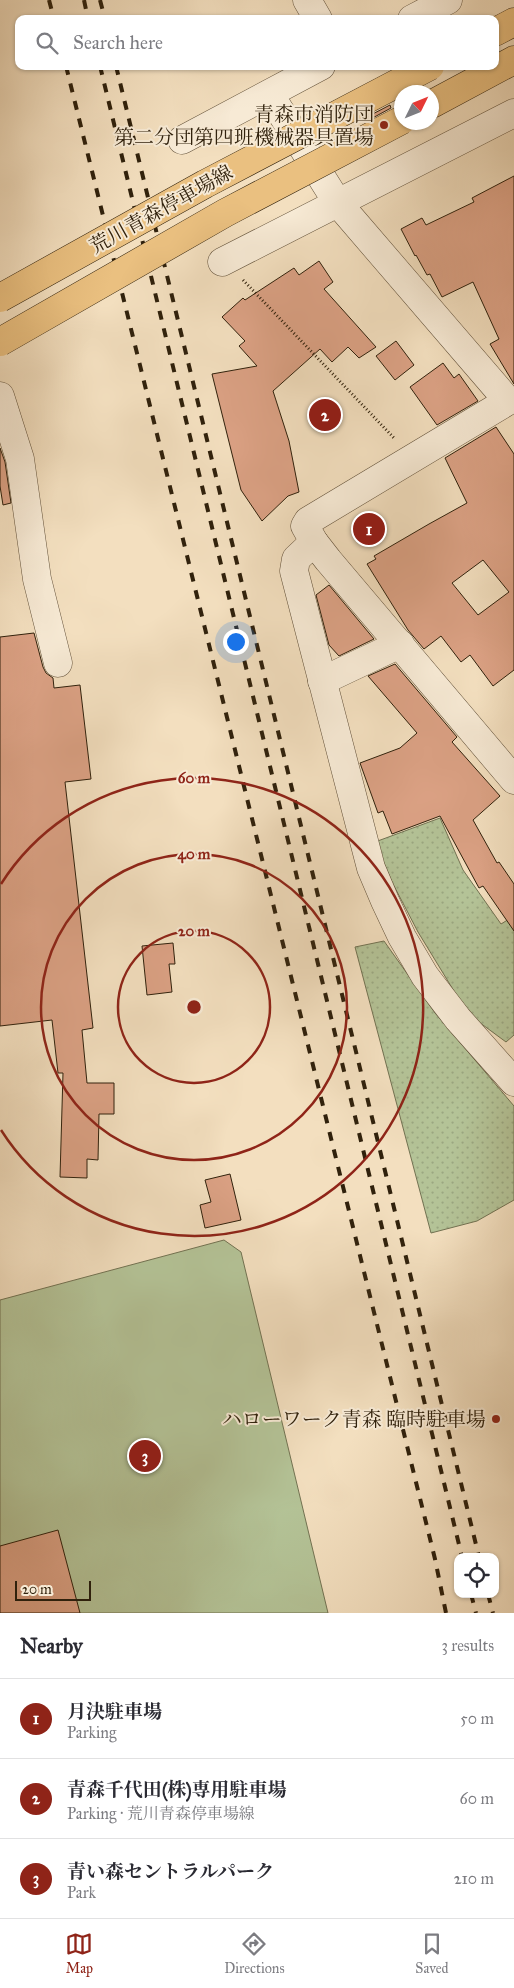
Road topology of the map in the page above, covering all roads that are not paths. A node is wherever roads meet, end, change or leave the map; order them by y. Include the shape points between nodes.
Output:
1 (307, 0) edge
2 (448, 0) edge
3 (316, 15) edge
4 (420, 15) edge
5 (514, 22) edge
6 (499, 30) edge
7 (514, 60) edge
8 (499, 68) edge
9 (314, 70) edge
10 (422, 70) edge
11 (495, 70) edge
12 (270, 95) junction
13 (439, 100) edge
14 (514, 113) edge
15 (394, 124) edge
16 (182, 140) dead end
17 (337, 202) junction
18 (225, 261) road end
19 (0, 298) edge
20 (0, 342) edge
21 (0, 396) edge
22 (512, 402) edge
23 (314, 542) junction
24 (400, 644) junction
25 (58, 663) dead end
26 (322, 682) junction
27 (513, 778) edge
28 (509, 1067) edge

1 - 3 street
2 - 4 street
5 - 6 main road
7 - 8 main road
9 - 12 street
10 - 19 main road, 荒川青森停車場線, bridge via 205,184
11 - 13 main road
12 - 16 street
12 - 17 street
14 - 17 street
15 - 20 main road, 荒川青森停車場線, bridge via 225,213
17 - 18 street
17 - 22 street
21 - 25 street via 20,459 37,579
22 - 23 street via 308,521 306,526
23 - 24 street
23 - 26 street via 296,559 294,572
24 - 26 street
24 - 27 street
26 - 28 street via 371,868 384,901 425,976 458,1019

